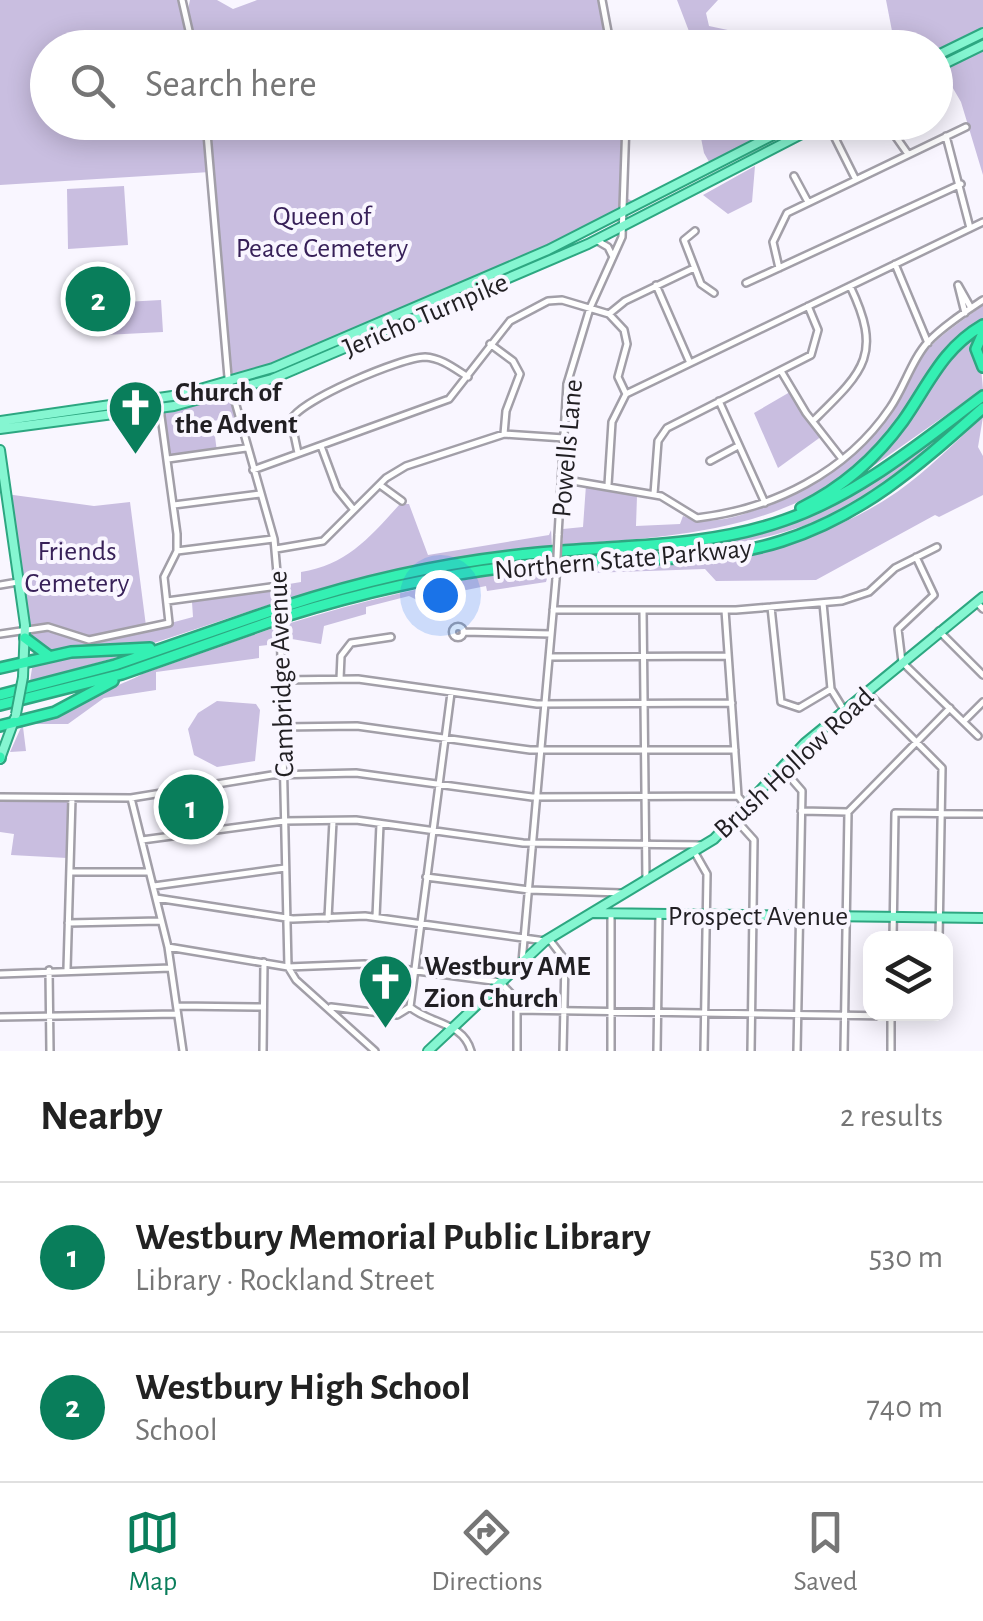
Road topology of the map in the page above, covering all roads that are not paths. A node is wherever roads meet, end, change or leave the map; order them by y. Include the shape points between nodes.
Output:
1 (182, 0) edge
2 (602, 0) edge
3 (189, 30) edge
4 (608, 30) edge
5 (983, 32) edge
6 (983, 45) edge
7 (953, 47) edge
8 (953, 60) edge
9 (966, 126) dead end
10 (953, 132) edge
11 (208, 140) edge
12 (626, 140) edge
13 (764, 140) edge
14 (791, 140) edge
15 (835, 140) edge
16 (898, 140) edge
17 (938, 140) edge
18 (947, 140) edge
19 (908, 154) junction
20 (794, 176) dead end
21 (855, 178) junction
22 (961, 184) junction
23 (624, 196) junction
24 (808, 202) junction
25 (641, 204) junction
26 (621, 215) junction
27 (983, 222) edge
28 (622, 227) junction
29 (970, 228) junction
30 (694, 231) dead end
31 (596, 240) junction
32 (612, 258) junction
33 (895, 264) junction
34 (694, 268) junction
35 (779, 268) junction
36 (746, 284) dead end
37 (656, 285) junction
38 (850, 286) junction
39 (714, 293) dead end
40 (983, 300) edge
41 (808, 306) junction
42 (590, 308) junction
43 (609, 314) junction
44 (983, 329) edge
45 (487, 331) dead end
46 (495, 337) junction
47 (928, 343) junction
48 (490, 344) junction
49 (690, 363) junction
50 (983, 367) edge
51 (782, 371) junction
52 (468, 377) junction
53 (229, 388) junction
54 (626, 394) junction
55 (983, 396) edge
56 (719, 402) junction
57 (119, 404) junction
58 (160, 409) junction
59 (983, 411) edge
60 (120, 415) junction
61 (0, 421) edge
62 (813, 422) junction
63 (0, 430) edge
64 (504, 434) junction
65 (564, 438) junction
66 (320, 446) junction
67 (738, 446) junction
68 (246, 448) junction
69 (0, 450) edge
70 (298, 453) junction
71 (168, 459) junction
72 (842, 459) junction
73 (710, 461) dead end
74 (253, 470) junction
75 (562, 479) junction
76 (379, 484) junction
77 (608, 485) junction
78 (2, 488) edge
79 (260, 494) junction
80 (654, 494) junction
81 (402, 501) dead end
82 (764, 503) junction
83 (174, 506) junction
84 (354, 510) junction
85 (730, 535) junction
86 (274, 539) junction
87 (936, 547) dead end
88 (276, 549) junction
89 (176, 551) junction
90 (916, 557) junction
91 (18, 582) junction
92 (0, 584) edge
93 (278, 586) junction
94 (979, 599) edge
95 (167, 600) junction
96 (823, 603) junction
97 (772, 607) junction
98 (553, 610) junction
99 (642, 610) junction
100 (725, 610) junction
101 (983, 610) edge
102 (286, 611) junction
103 (274, 615) junction
104 (463, 632) dead end
105 (940, 632) junction
106 (0, 634) edge
107 (25, 634) junction
108 (551, 634) junction
109 (391, 637) dead end
110 (184, 642) junction
111 (52, 656) junction
112 (643, 656) junction
113 (728, 656) junction
114 (550, 657) junction
115 (902, 662) junction
116 (24, 663) junction
117 (150, 664) junction
118 (0, 668) edge
119 (983, 675) edge
120 (340, 679) junction
121 (282, 680) junction
122 (831, 688) junction
123 (451, 692) junction
124 (866, 692) junction
125 (0, 695) edge
126 (732, 702) junction
127 (983, 702) edge
128 (643, 703) junction
129 (546, 704) junction
130 (0, 705) edge
131 (950, 708) junction
132 (844, 710) junction
133 (15, 718) junction
134 (964, 721) junction
135 (0, 726) edge
136 (283, 727) junction
137 (978, 736) dead end
138 (445, 738) junction
139 (917, 742) junction
140 (542, 750) junction
141 (643, 750) junction
142 (735, 750) junction
143 (0, 758) edge
144 (782, 768) junction
145 (284, 774) junction
146 (438, 784) junction
147 (738, 796) junction
148 (0, 797) edge
149 (538, 797) junction
150 (644, 797) junction
151 (72, 798) junction
152 (131, 798) junction
153 (746, 806) junction
154 (801, 811) junction
155 (848, 812) junction
156 (941, 813) junction
157 (983, 814) edge
158 (333, 820) junction
159 (736, 820) junction
160 (284, 821) junction
161 (380, 824) junction
162 (432, 831) junction
163 (142, 840) junction
164 (534, 843) junction
165 (644, 843) junction
166 (704, 845) junction
167 (695, 852) junction
168 (285, 868) junction
169 (70, 872) junction
170 (149, 872) junction
171 (426, 877) junction
172 (646, 880) junction
173 (154, 886) junction
174 (529, 890) junction
175 (621, 893) junction
176 (156, 898) junction
177 (593, 913) junction
178 (611, 913) junction
179 (753, 913) junction
180 (659, 914) junction
181 (706, 914) junction
182 (800, 914) junction
183 (846, 915) junction
184 (893, 915) junction
185 (940, 916) junction
186 (376, 917) junction
187 (287, 918) junction
188 (328, 918) junction
189 (983, 918) edge
190 (162, 921) junction
191 (68, 923) junction
192 (420, 924) junction
193 (892, 931) edge
194 (939, 931) edge
195 (525, 938) junction
196 (547, 940) junction
197 (168, 947) junction
198 (264, 962) junction
199 (522, 962) junction
200 (288, 967) junction
201 (171, 968) junction
202 (49, 970) junction
203 (67, 970) junction
204 (414, 970) junction
205 (0, 974) edge
206 (500, 982) junction
207 (176, 1006) junction
208 (263, 1007) junction
209 (328, 1007) junction
210 (410, 1007) junction
211 (518, 1010) junction
212 (564, 1011) junction
213 (611, 1011) junction
214 (658, 1012) junction
215 (705, 1012) junction
216 (178, 1014) junction
217 (751, 1014) junction
218 (798, 1014) junction
219 (845, 1015) junction
220 (863, 1015) edge
221 (50, 1016) junction
222 (0, 1017) edge
223 (892, 1021) edge
224 (454, 1026) junction
225 (50, 1051) edge
226 (182, 1051) edge
227 (263, 1051) edge
228 (374, 1051) edge
229 (428, 1051) edge
230 (471, 1051) edge
231 (517, 1051) edge
232 (563, 1051) edge
233 (610, 1051) edge
234 (657, 1051) edge
235 (704, 1051) edge
236 (750, 1051) edge
237 (798, 1051) edge
238 (844, 1051) edge
239 (891, 1051) edge

1 - 3 street
2 - 4 street
5 - 7 main road
6 - 8 main road
9 - 10 street
11 - 53 street, Cambridge Avenue
12 - 23 street, Powells Lane
13 - 25 main road, Jericho Turnpike
14 - 28 main road, Jericho Turnpike
15 - 21 street
16 - 19 street
17 - 19 street
18 - 22 street
19 - 21 street
20 - 24 street
21 - 24 street
22 - 29 street
22 - 35 street
23 - 25 street
23 - 26 street, Powells Lane
24 - 35 street via 781,220 773,242
25 - 26 main road, Jericho Turnpike
26 - 28 street, Powells Lane
26 - 53 main road, Jericho Turnpike
27 - 29 street
28 - 31 main road, Jericho Turnpike
28 - 32 street, Powells Lane
29 - 33 street
30 - 34 street via 684,240
31 - 32 street
31 - 53 main road, Jericho Turnpike via 272,379
32 - 42 street, Powells Lane
33 - 38 street
33 - 47 street
34 - 37 street
34 - 39 street
35 - 36 street
37 - 43 street
37 - 49 street
38 - 41 street
38 - 62 street via 868,327 868,350
40 - 47 street
41 - 49 street
41 - 51 street via 818,330 816,347
42 - 43 street
42 - 46 street via 548,301
42 - 65 street, Powells Lane via 568,384
43 - 54 street via 626,338 618,378
44 - 50 highway via 976,350
44 - 85 highway via 941,360 901,423 856,472 805,506
45 - 46 street
46 - 48 street
47 - 72 street via 889,410
48 - 52 street
48 - 64 street via 520,374
49 - 54 street
51 - 56 street
51 - 62 street
52 - 66 street via 444,402
52 - 70 street via 440,360 419,357 309,402 291,420
53 - 57 main road, Jericho Turnpike
53 - 58 main road, Jericho Turnpike
53 - 68 street, Cambridge Avenue
54 - 77 street via 612,422
55 - 85 highway, Northern State Parkway via 841,495 787,520
56 - 67 street
56 - 80 street via 662,433
57 - 60 main road
57 - 61 main road, Jericho Turnpike
58 - 60 main road, Jericho Turnpike
58 - 71 street
59 - 102 highway, Northern State Parkway via 880,499 783,541 710,556 472,572
60 - 63 main road, Jericho Turnpike
62 - 72 street
64 - 65 street
64 - 76 street via 406,466
65 - 75 street, Powells Lane
66 - 70 street
66 - 84 street via 337,489
67 - 73 street
67 - 82 street
68 - 71 street
68 - 74 street, Cambridge Avenue
69 - 78 main road
70 - 74 street
71 - 83 street
72 - 82 street
74 - 79 street, Cambridge Avenue
75 - 77 street
75 - 98 street, Powells Lane, bridge
76 - 81 street
76 - 84 street
77 - 80 street
78 - 91 main road
79 - 83 street
79 - 86 street, Cambridge Avenue
80 - 82 street via 696,518
83 - 89 street
84 - 88 street via 317,544
85 - 102 highway, Northern State Parkway via 470,561 382,578
86 - 88 street, Cambridge Avenue
86 - 89 street
87 - 90 street
88 - 93 street, Cambridge Avenue
89 - 95 street via 165,571
90 - 96 street via 869,592
90 - 115 street via 934,594 898,628
91 - 92 street
91 - 107 main road
93 - 95 street
93 - 121 street, Cambridge Avenue
94 - 101 street
94 - 105 main road, Brush Hollow Road
95 - 107 street via 169,623 88,640 62,629
96 - 97 street
96 - 122 street
97 - 100 street
97 - 122 street via 782,702 799,708
98 - 99 street
98 - 108 street, Powells Lane
99 - 100 street
99 - 112 street
100 - 113 street
102 - 103 highway, Northern State Parkway, bridge
103 - 110 highway, Northern State Parkway
103 - 117 highway, Northern State Parkway
104 - 108 street
105 - 115 main road, Brush Hollow Road
105 - 119 street
106 - 107 street
107 - 111 highway via 38,652
107 - 116 main road
108 - 114 street, Powells Lane
109 - 120 street via 351,644 341,656
110 - 111 highway
110 - 125 highway, Northern State Parkway
111 - 116 highway
112 - 113 street
112 - 114 street
112 - 128 street
113 - 126 street
114 - 129 street, Powells Lane
115 - 124 main road, Brush Hollow Road
115 - 131 street
116 - 118 highway
116 - 133 main road, bridge
117 - 130 highway, Northern State Parkway
117 - 133 highway via 58,711
120 - 121 street
120 - 123 street
121 - 136 street, Cambridge Avenue
122 - 132 street
123 - 129 street
123 - 138 street
124 - 132 main road, Brush Hollow Road
124 - 139 street
126 - 128 street
126 - 142 street
127 - 134 street
128 - 129 street
128 - 141 street
129 - 140 street, Powells Lane
131 - 134 street
131 - 139 street
132 - 144 main road, Brush Hollow Road
133 - 135 highway
133 - 143 main road
134 - 137 street
136 - 138 street via 357,726
136 - 145 street, Cambridge Avenue
138 - 140 street
138 - 146 street
139 - 155 street
139 - 156 street via 942,768
140 - 141 street
140 - 149 street, Powells Lane
141 - 142 street
141 - 150 street
142 - 147 street
144 - 153 main road, Brush Hollow Road
144 - 154 street via 801,786
145 - 146 street via 356,773
145 - 152 street
145 - 160 street, Cambridge Avenue
146 - 149 street
146 - 162 street
147 - 150 street
147 - 153 street
148 - 151 street
149 - 150 street
149 - 164 street, Powells Lane
150 - 165 street
151 - 152 street
151 - 169 street
152 - 163 street
153 - 159 main road, Brush Hollow Road
154 - 155 street
154 - 182 street
155 - 183 street
156 - 157 street
156 - 184 street via 894,815
156 - 185 street
158 - 160 street
158 - 161 street
158 - 188 street
159 - 166 main road, Brush Hollow Road
159 - 179 street via 754,840
160 - 163 street
160 - 168 street, Cambridge Avenue
161 - 162 street
161 - 186 street
162 - 164 street
162 - 171 street
163 - 170 street
164 - 165 street
164 - 174 street, Powells Lane
165 - 166 street
165 - 172 street
166 - 167 main road, Brush Hollow Road
167 - 172 main road, Brush Hollow Road
167 - 181 street via 707,874
168 - 173 street
168 - 187 street, Cambridge Avenue
169 - 170 street
169 - 191 street
170 - 173 street
171 - 174 street
171 - 192 street
172 - 175 main road, Brush Hollow Road
173 - 176 street
174 - 175 street
174 - 195 street, Powells Lane
175 - 177 main road, Brush Hollow Road
176 - 187 street
176 - 190 street
177 - 178 main road, Prospect Avenue
177 - 196 main road, Brush Hollow Road
178 - 180 main road, Prospect Avenue
178 - 213 street
179 - 181 main road, Prospect Avenue
179 - 182 main road, Prospect Avenue
179 - 217 street
180 - 181 main road, Prospect Avenue
180 - 214 street
181 - 215 street
182 - 183 main road, Prospect Avenue
182 - 218 street
183 - 184 main road, Prospect Avenue
183 - 219 street
184 - 185 main road, Prospect Avenue
184 - 193 street
185 - 189 main road, Prospect Avenue
185 - 194 street
186 - 188 street
186 - 192 street
187 - 188 street
187 - 200 street, Cambridge Avenue
190 - 191 street
190 - 197 street
191 - 203 street
192 - 195 street
192 - 204 street
195 - 196 street
195 - 199 street, Powells Lane
196 - 199 main road, Brush Hollow Road
196 - 212 street via 565,960
197 - 198 street
197 - 201 street
198 - 200 street
198 - 208 street
199 - 206 main road, Brush Hollow Road
200 - 204 street via 347,963
200 - 209 street
201 - 203 street
201 - 207 street
202 - 203 street
202 - 205 street
202 - 221 street
204 - 206 street
204 - 210 street
206 - 211 street via 518,1000
206 - 224 main road, Brush Hollow Road
207 - 208 street
207 - 216 street
208 - 227 street
209 - 210 street via 397,1015
209 - 228 street
210 - 224 street
211 - 212 street
211 - 231 street
212 - 213 street
212 - 232 street
213 - 214 street
213 - 233 street
214 - 215 street
214 - 234 street
215 - 217 street
215 - 235 street
216 - 221 street
216 - 226 street
217 - 218 street
217 - 236 street
218 - 219 street
218 - 237 street
219 - 220 street
219 - 238 street
221 - 222 street
221 - 225 street
223 - 239 street
224 - 229 main road, Brush Hollow Road
224 - 230 street

